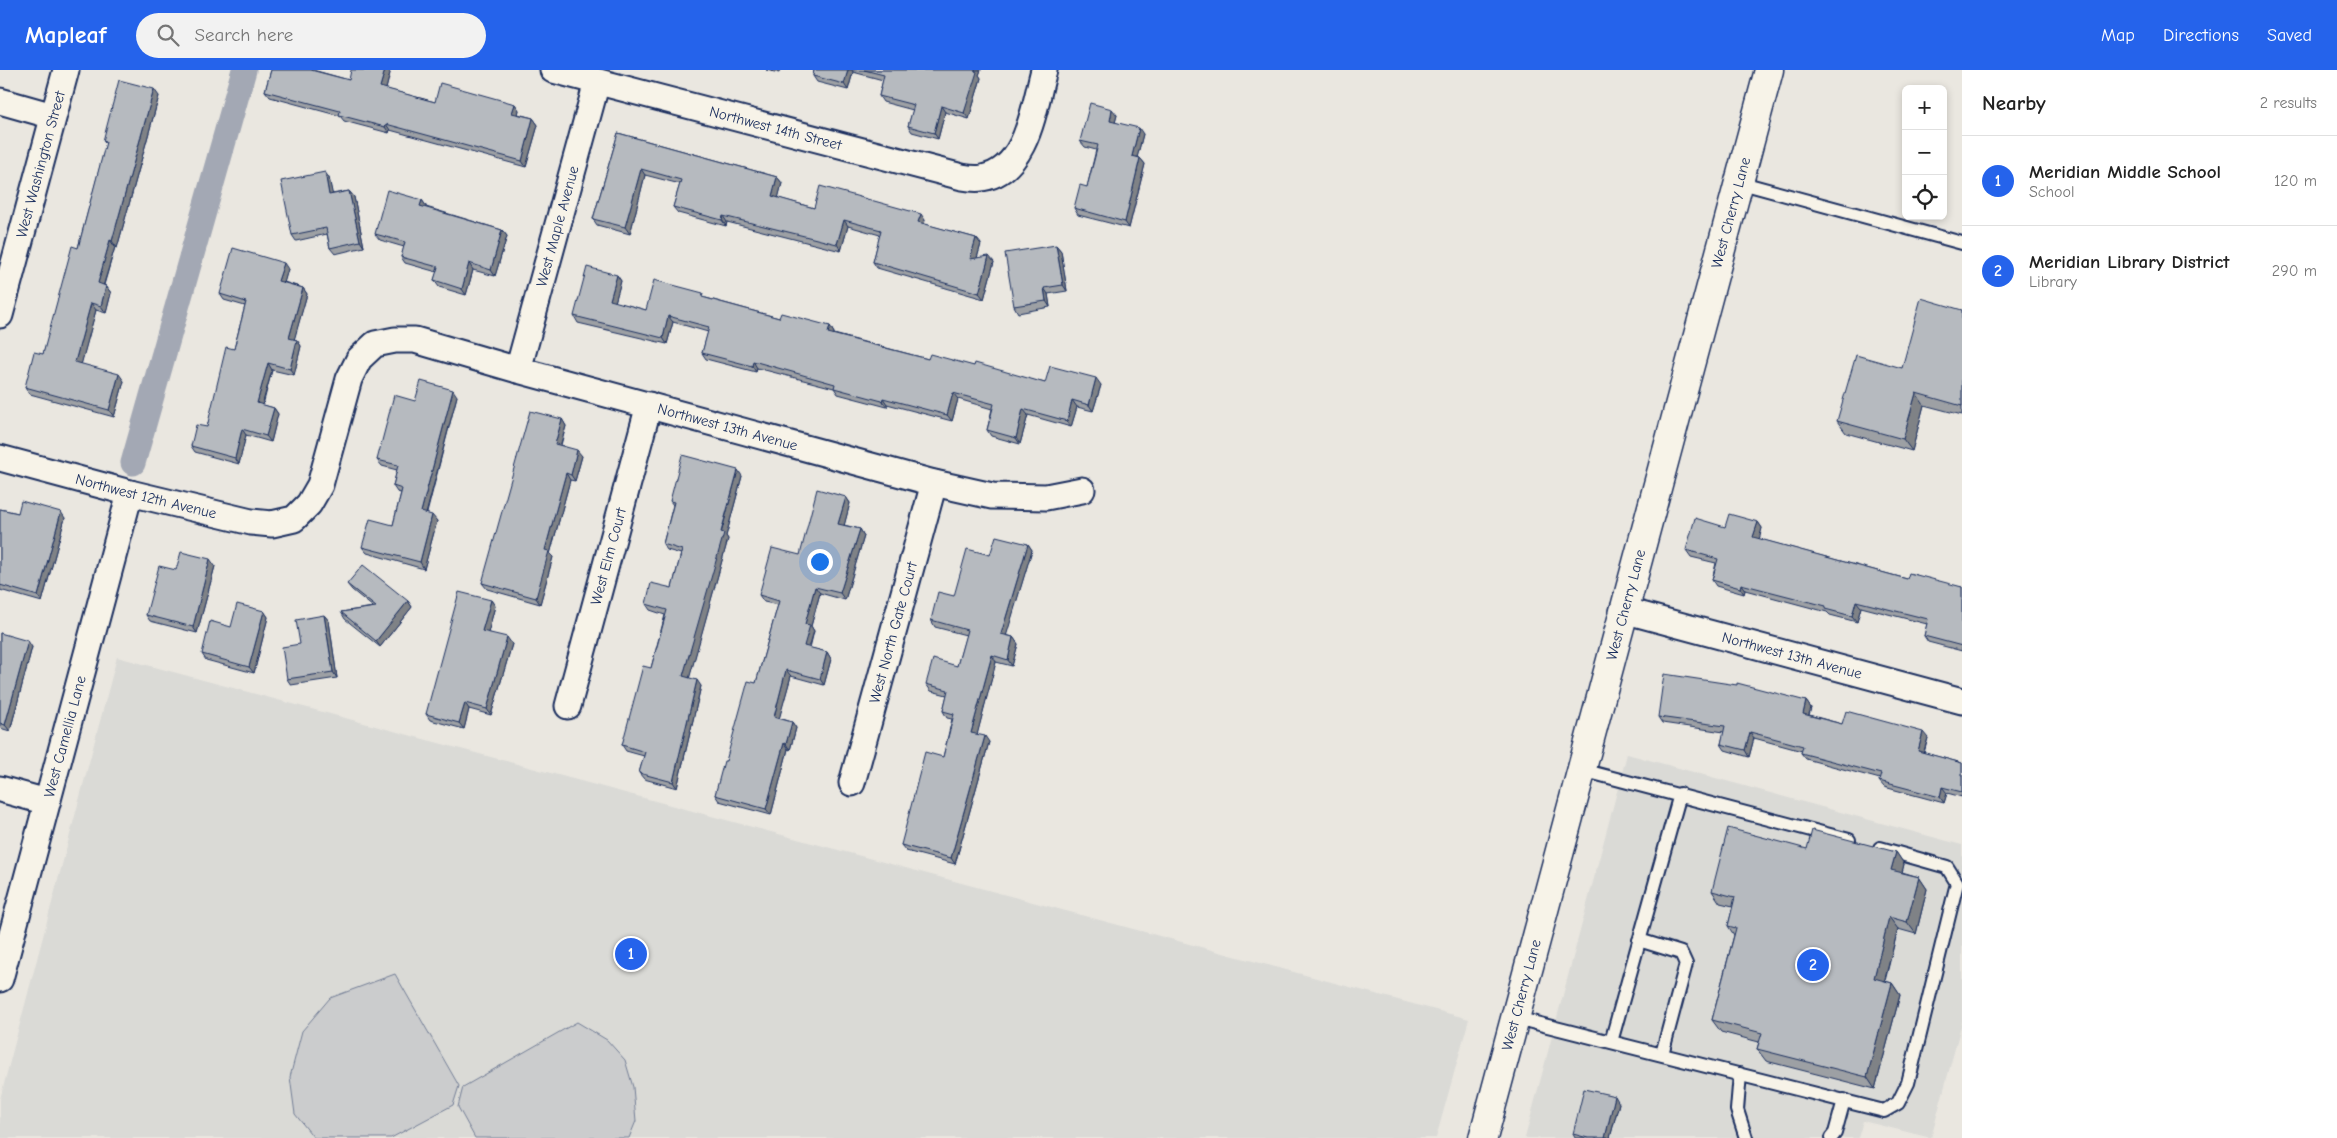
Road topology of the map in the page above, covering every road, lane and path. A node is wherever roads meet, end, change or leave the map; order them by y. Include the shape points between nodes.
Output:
1 (66, 70) edge
2 (553, 70) edge
3 (1044, 70) edge
4 (1766, 71) edge
5 (597, 82) junction
6 (0, 101) edge
7 (53, 116) junction
8 (1738, 182) junction
9 (1962, 243) edge
10 (0, 315) edge
11 (518, 370) junction
12 (649, 406) junction
13 (0, 458) edge
14 (934, 483) junction
15 (1082, 490) dead end
16 (130, 493) junction
17 (294, 519) joint
18 (1623, 610) junction
19 (1962, 701) edge
20 (568, 706) dead end
21 (1582, 770) junction
22 (852, 783) dead end
23 (0, 789) edge
24 (1680, 794) junction
25 (48, 802) junction
26 (1639, 940) junction
27 (0, 979) edge
28 (1516, 1018) junction
29 (1611, 1042) junction
30 (1662, 1054) junction
31 (1740, 1074) junction
32 (1844, 1100) junction
33 (1484, 1138) edge
34 (1746, 1138) edge
35 (1830, 1138) edge

1 - 7 street, West Washington Street
2 - 5 street, Northwest 14th Street
3 - 5 street, Northwest 14th Street via 1026,137 1014,158 998,172 981,178 962,177
4 - 8 main road, West Cherry Lane
5 - 11 street, West Maple Avenue
6 - 7 street
7 - 10 street, West Washington Street
8 - 9 lane
8 - 18 main road, West Cherry Lane
11 - 12 street, Northwest 13th Avenue
11 - 17 street, Northwest 13th Avenue via 415,340 375,344 359,359 349,379 320,485 309,504
12 - 14 street, Northwest 13th Avenue
12 - 20 street, West Elm Court
13 - 16 street, Northwest 12th Avenue
14 - 15 street, Northwest 13th Avenue via 992,496 1046,497
14 - 22 street, West North Gate Court
16 - 17 street, Northwest 12th Avenue via 251,522 272,524
16 - 25 street, West Camellia Lane
18 - 19 street, Northwest 13th Avenue
18 - 21 main road, West Cherry Lane
21 - 24 lane
21 - 28 main road, West Cherry Lane
23 - 25 street
24 - 26 lane
24 - 32 lane via 1947,867 1956,883 1908,1083 1898,1103 1884,1111
25 - 27 street, West Camellia Lane
26 - 29 lane
26 - 30 lane via 1681,953 1686,964
28 - 29 lane
28 - 33 main road, West Cherry Lane
29 - 30 lane
30 - 31 lane
31 - 32 lane
31 - 34 lane via 1737,1110
32 - 35 lane via 1835,1133

